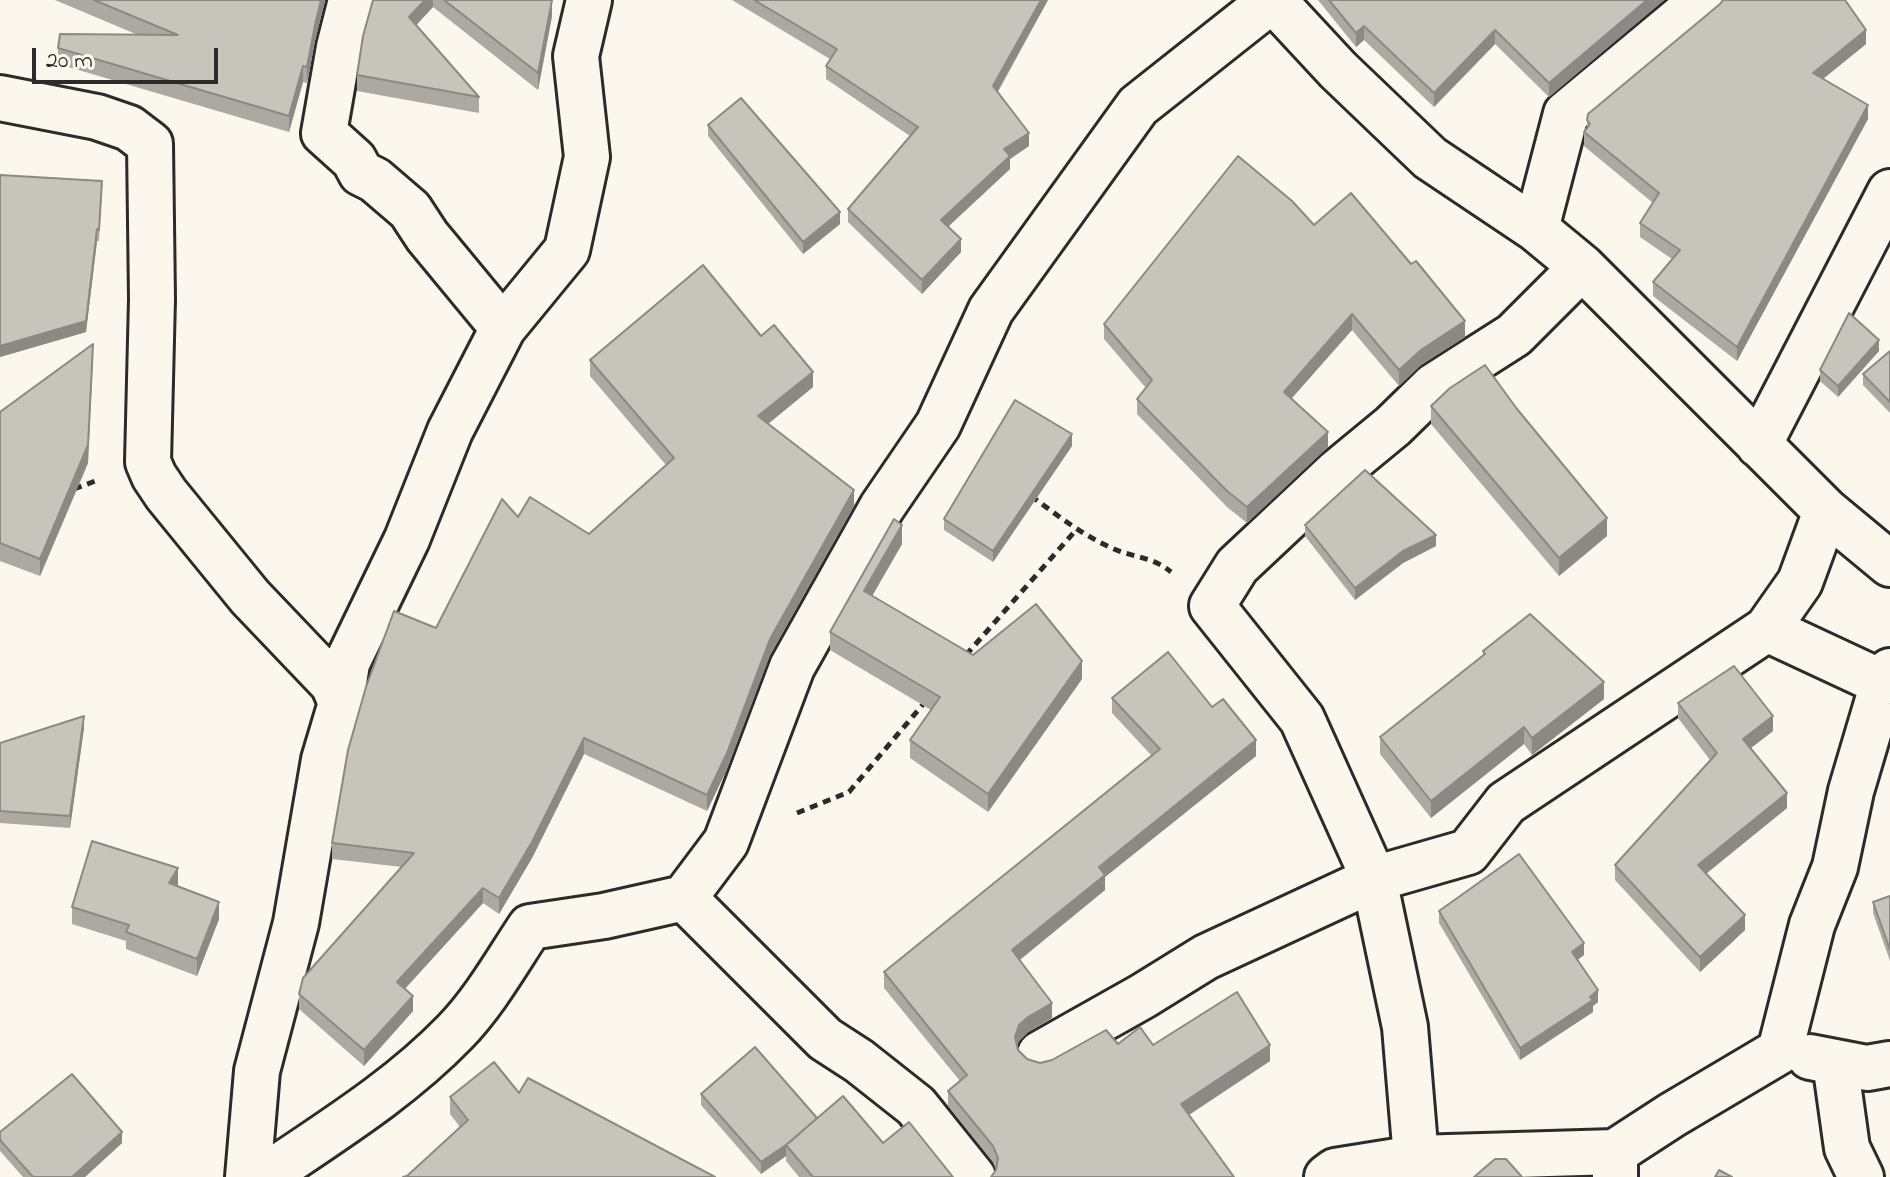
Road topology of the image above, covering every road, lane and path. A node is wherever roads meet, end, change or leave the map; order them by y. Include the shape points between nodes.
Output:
1 (351, 0) edge
2 (589, 0) edge
3 (1273, 0) edge
4 (1703, 0) edge
5 (0, 98) edge
6 (1890, 192) edge
7 (1536, 229) junction
8 (1582, 267) junction
9 (503, 328) junction
10 (1759, 445) junction
11 (148, 462) junction
12 (1026, 492) edge
13 (63, 493) edge
14 (1826, 511) junction
15 (1076, 530) junction
16 (1890, 564) edge
17 (1212, 606) junction
18 (1767, 629) junction
19 (958, 664) edge
20 (1887, 677) edge
21 (928, 698) edge
22 (341, 703) junction
23 (726, 842) junction
24 (1374, 879) junction
25 (684, 898) junction
26 (1780, 1051) junction
27 (1040, 1054) dead end
28 (1835, 1062) junction
29 (1890, 1064) edge
30 (1416, 1158) junction
31 (1615, 1164) edge
32 (248, 1177) edge
33 (264, 1177) edge
34 (973, 1177) edge
35 (1327, 1177) edge
36 (1861, 1177) edge

1 - 9 street via 324,133 361,173 410,210
2 - 9 street via 576,56 587,157 567,250
3 - 7 street via 1430,158
3 - 23 street via 1138,106 991,310 938,425 882,507 792,667
4 - 7 street via 1566,114
5 - 11 street via 97,117 129,128 150,144
6 - 10 street
7 - 8 street
8 - 10 street
8 - 17 street via 1514,335 1434,386 1336,473 1237,566
9 - 22 street via 450,431 407,539 347,663
10 - 14 street
11 - 13 path
11 - 22 street via 166,494 250,597 333,684
12 - 15 path
14 - 16 street
14 - 18 street via 1800,582
15 - 17 path via 1114,550 1159,562
15 - 19 path
17 - 24 street via 1302,719
18 - 20 street
18 - 24 street via 1506,803 1468,852
20 - 26 street
21 - 23 path via 849,792
22 - 32 street via 324,760 296,923 257,1071
23 - 25 street
24 - 27 street via 1206,957
24 - 30 street via 1405,1027
25 - 33 street via 530,927 483,998 444,1042 379,1100
25 - 34 street via 825,1039 916,1106
26 - 28 street
26 - 31 street via 1672,1115
28 - 29 street via 1867,1068
28 - 36 street via 1847,1148
30 - 31 street
30 - 35 street via 1335,1171

